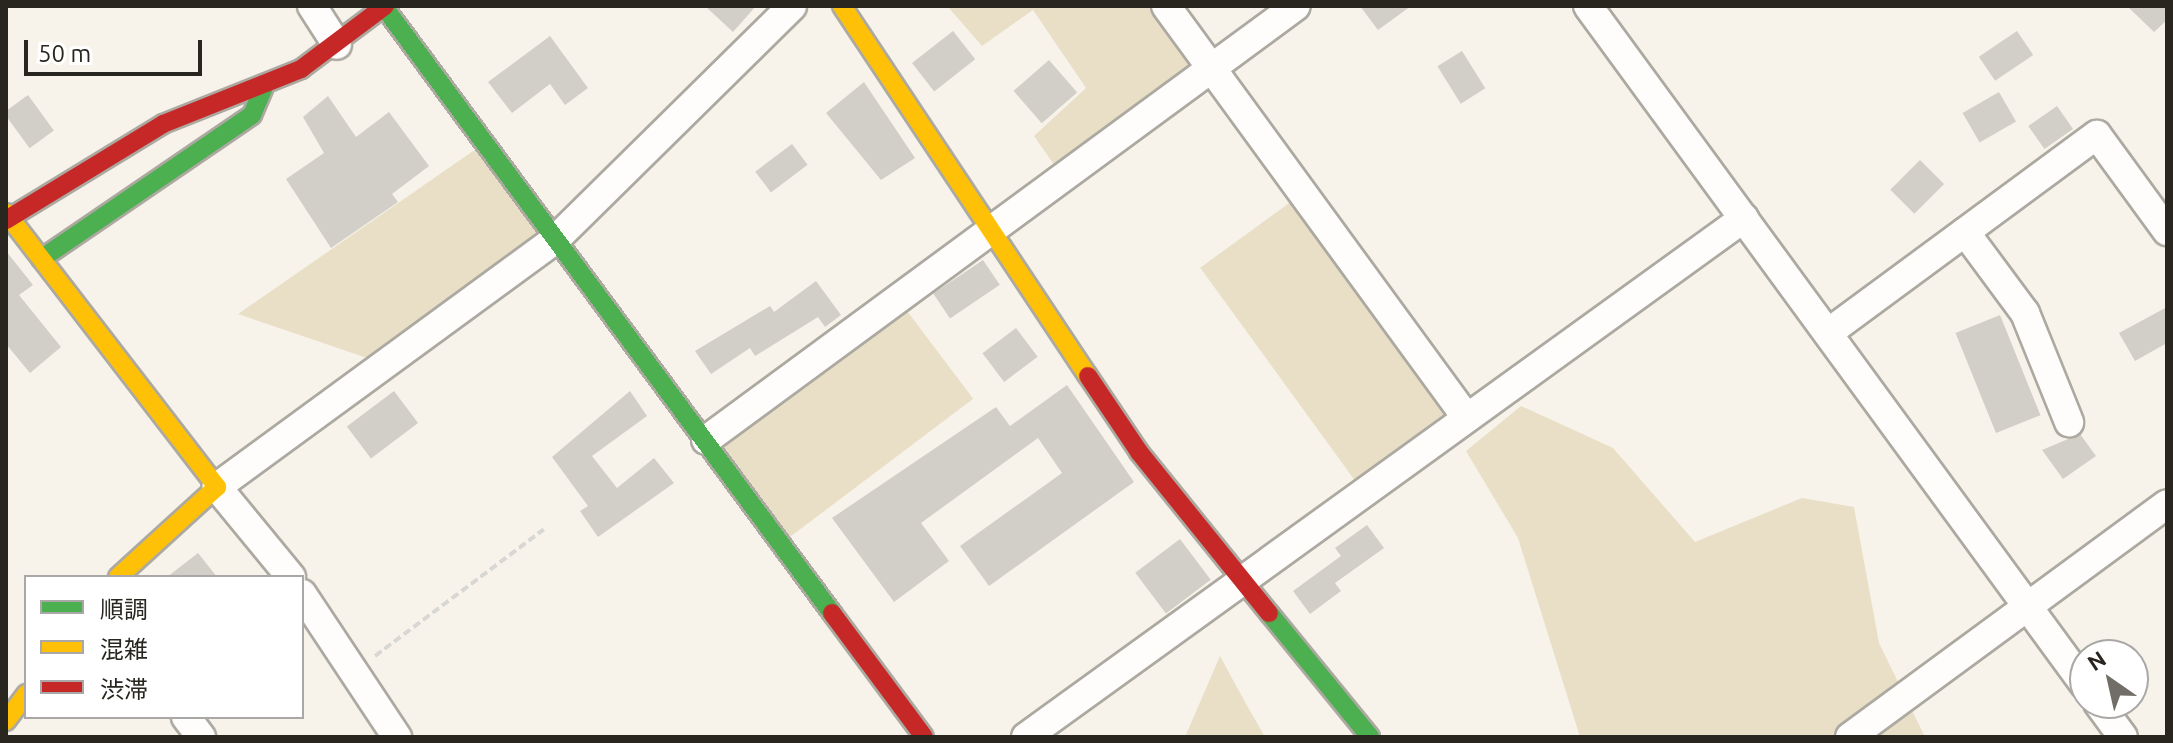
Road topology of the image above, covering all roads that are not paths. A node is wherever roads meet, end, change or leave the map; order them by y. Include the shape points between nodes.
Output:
1 (312, 6) edge
2 (792, 6) edge
3 (842, 6) edge
4 (1166, 6) edge
5 (1296, 6) edge
6 (1588, 6) edge
7 (384, 7) edge
8 (337, 45) junction
9 (1211, 68) junction
10 (264, 87) junction
11 (7, 217) edge
12 (1744, 218) junction
13 (993, 226) junction
14 (2167, 231) edge
15 (1965, 232) junction
16 (557, 238) junction
17 (41, 259) junction
18 (1828, 333) junction
19 (1466, 417) junction
20 (2069, 422) dead end
21 (706, 440) junction
22 (217, 487) junction
23 (2167, 504) edge
24 (120, 575) edge
25 (289, 575) edge
26 (1240, 582) junction
27 (304, 597) edge
28 (2028, 606) junction
29 (2069, 663) edge
30 (24, 697) edge
31 (188, 719) edge
32 (2110, 719) edge
33 (6, 721) edge
34 (201, 737) edge
35 (397, 737) edge
36 (924, 737) edge
37 (1026, 737) edge
38 (1370, 737) edge
39 (1850, 737) edge
40 (2123, 737) edge

1 - 8 street
2 - 16 street
3 - 13 street
4 - 9 street
5 - 9 street
6 - 12 street
7 - 8 street
7 - 16 street
8 - 10 street
9 - 13 street
9 - 19 street
10 - 11 street via 174,118
10 - 17 street via 252,115
11 - 17 street
12 - 18 street
12 - 19 street
13 - 21 street
13 - 26 street via 1139,452
14 - 15 street via 2097,135
15 - 18 street
15 - 20 street via 2025,313
16 - 21 street
16 - 22 street
17 - 22 street
18 - 28 street
19 - 26 street
21 - 36 street
22 - 24 street
22 - 25 street
23 - 28 street
26 - 37 street
26 - 38 street
27 - 35 street
28 - 29 street
28 - 39 street
30 - 33 street
31 - 34 street
32 - 40 street

